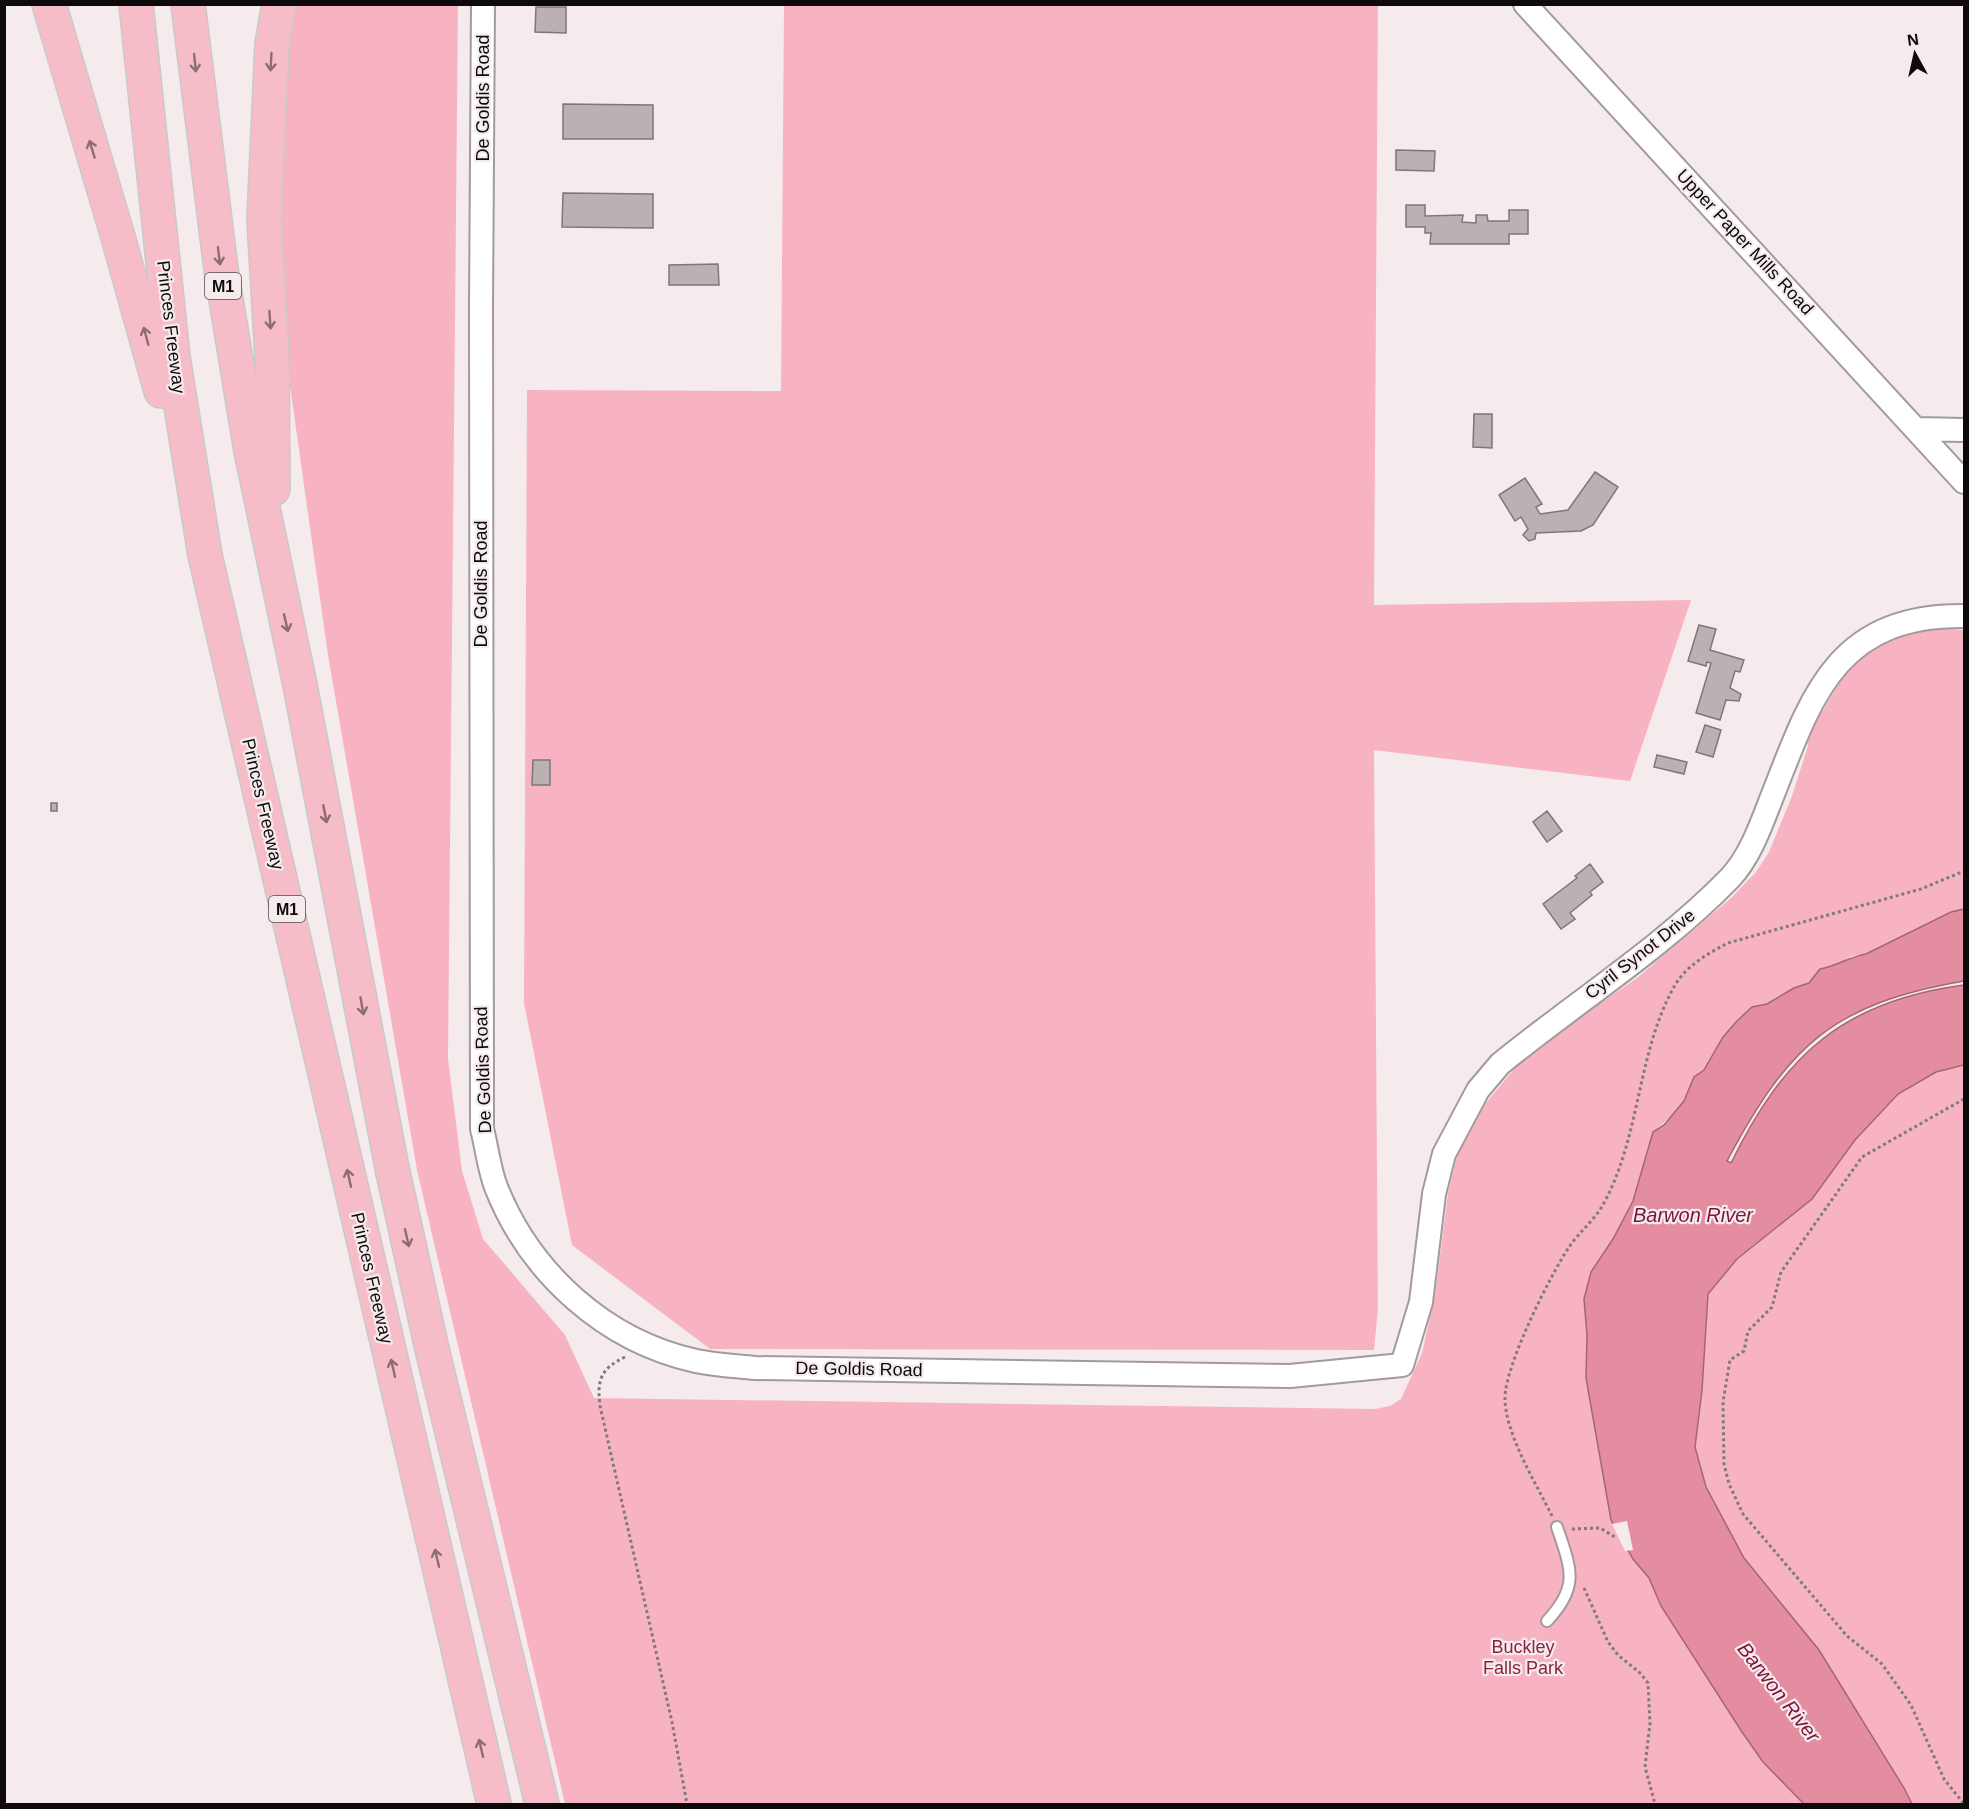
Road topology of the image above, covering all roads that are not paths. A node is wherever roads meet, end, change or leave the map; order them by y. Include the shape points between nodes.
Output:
1 (49, 4) edge
2 (136, 4) edge
3 (188, 4) edge
4 (279, 4) edge
5 (483, 4) edge
6 (1525, 4) edge
7 (1918, 429) junction
8 (1965, 430) edge
9 (1965, 482) edge
10 (205, 555) junction
11 (273, 566) junction
12 (1965, 616) edge
13 (1402, 1365) joint
14 (1557, 1527) road end
15 (1547, 1621) dead end
16 (494, 1804) edge
17 (542, 1804) edge

10 -> 1 highway
2 - 10 highway, Princes Freeway / M1 via 173,357
3 -> 11 highway, M1 via 220,269
4 -> 11 highway via 272,44 264,219 272,358
5 - 13 street, De Goldis Road via 482,1129 495,1185 542,1268 573,1298 649,1347 697,1361 755,1368 1290,1376
6 - 7 street, Upper Paper Mills Road
7 - 8 street
7 - 9 street, Upper Paper Mills Road
16 -> 10 highway, Princes Freeway / M1
11 -> 17 highway, M1 via 300,685 394,1180
12 - 13 street, Cyril Synot Drive via 1915,619 1884,629 1841,657 1805,715 1754,841 1732,876 1676,926 1500,1064 1478,1090 1444,1154 1434,1194 1421,1302
14 - 15 lane via 1571,1580 1560,1606

